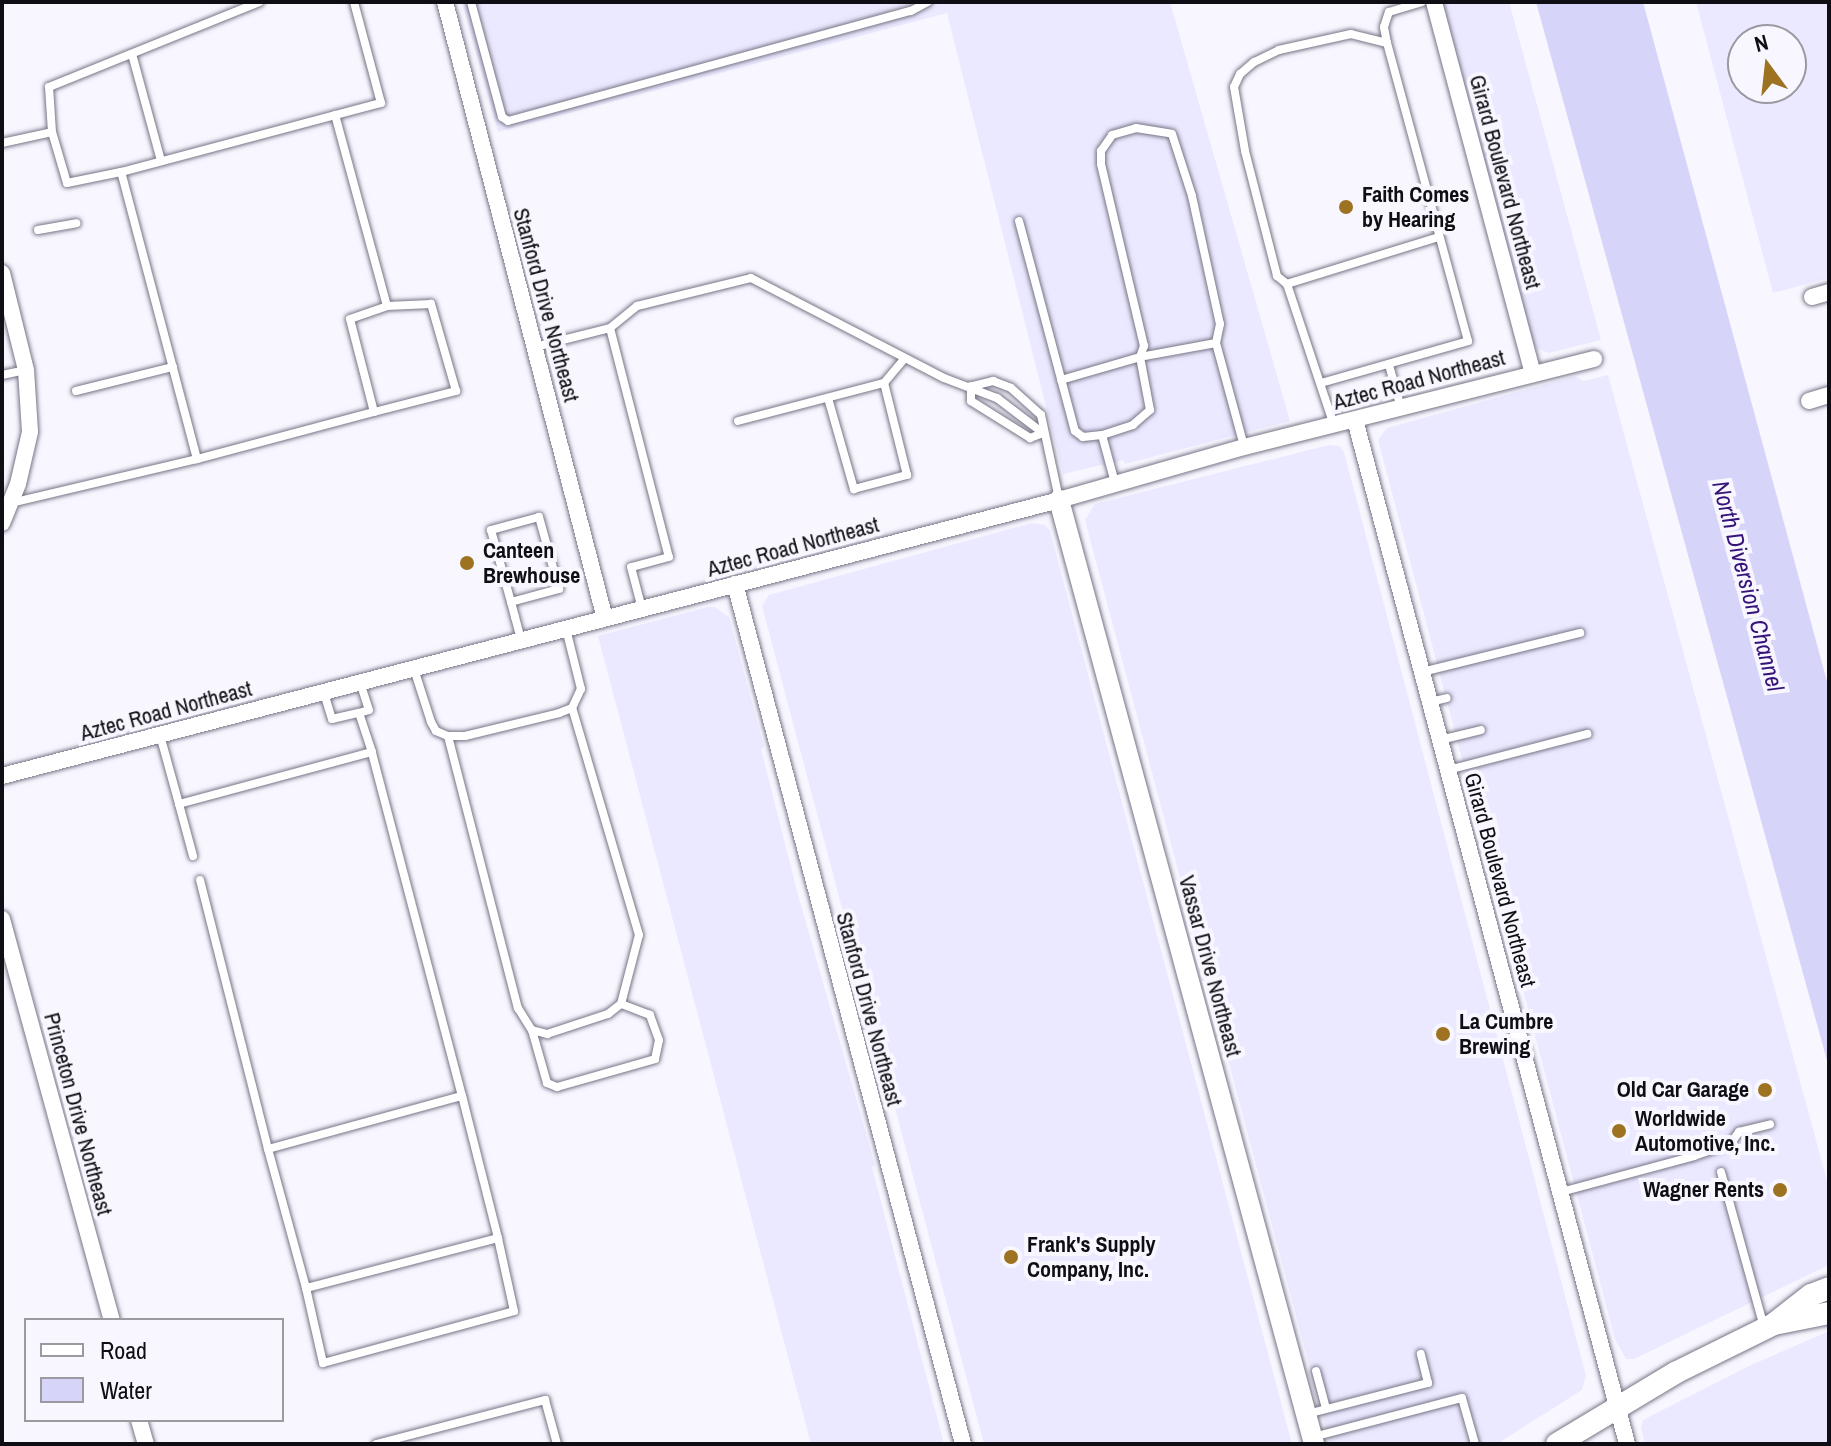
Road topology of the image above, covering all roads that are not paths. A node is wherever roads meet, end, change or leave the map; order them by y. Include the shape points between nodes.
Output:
1 (259, 2) edge
2 (354, 2) edge
3 (445, 2) edge
4 (471, 2) edge
5 (928, 2) edge
6 (1421, 2) edge
7 (1434, 2) edge
8 (1387, 43) junction
9 (132, 54) junction
10 (335, 115) junction
11 (52, 132) junction
12 (2, 143) edge
13 (161, 161) junction
14 (121, 172) junction
15 (1019, 221) dead end
16 (76, 223) dead end
17 (38, 230) dead end
18 (1439, 237) junction
19 (2, 273) edge
20 (1287, 284) junction
21 (1829, 292) edge
22 (1812, 297) dead end
23 (387, 306) junction
24 (8, 318) edge
25 (610, 328) junction
26 (1216, 343) junction
27 (534, 348) junction
28 (1140, 357) junction
29 (904, 359) junction
30 (1594, 359) dead end
31 (1389, 365) junction
32 (173, 367) junction
33 (26, 370) junction
34 (1533, 374) junction
35 (2, 375) edge
36 (1061, 380) junction
37 (884, 383) junction
38 (1321, 383) junction
39 (971, 386) junction
40 (76, 391) dead end
41 (1829, 395) edge
42 (828, 398) junction
43 (1809, 401) dead end
44 (1401, 408) junction
45 (374, 412) junction
46 (1355, 420) junction
47 (738, 421) dead end
48 (1334, 425) junction
49 (1043, 433) junction
50 (1102, 435) junction
51 (1244, 447) junction
52 (197, 459) junction
53 (1115, 483) junction
54 (1059, 500) junction
55 (10, 504) junction
56 (2, 523) edge
57 (735, 584) junction
58 (511, 602) junction
59 (642, 609) junction
60 (605, 619) junction
61 (566, 629) junction
62 (1580, 633) dead end
63 (521, 640) junction
64 (413, 669) junction
65 (1422, 673) junction
66 (360, 683) junction
67 (324, 692) junction
68 (1447, 698) dead end
69 (1429, 702) junction
70 (572, 708) junction
71 (359, 713) junction
72 (1481, 730) dead end
73 (1587, 734) dead end
74 (160, 735) junction
75 (448, 736) junction
76 (1440, 741) junction
77 (372, 752) junction
78 (1447, 770) junction
79 (2, 776) edge
80 (179, 804) junction
81 (193, 856) dead end
82 (200, 880) dead end
83 (2, 919) edge
84 (621, 1004) junction
85 (532, 1030) junction
86 (462, 1096) junction
87 (1770, 1124) dead end
88 (268, 1149) junction
89 (1721, 1172) dead end
90 (1560, 1192) junction
91 (498, 1238) junction
92 (306, 1288) junction
93 (1829, 1288) edge
94 (1829, 1313) edge
95 (111, 1318) edge
96 (1769, 1326) junction
97 (1421, 1354) dead end
98 (1316, 1371) dead end
99 (1617, 1405) junction
100 (1326, 1408) junction
101 (1306, 1414) junction
102 (140, 1422) edge
103 (1313, 1441) edge
104 (146, 1444) edge
105 (376, 1444) edge
106 (557, 1444) edge
107 (963, 1444) edge
108 (1475, 1444) edge
109 (1557, 1444) edge
110 (1627, 1444) edge

1 - 9 lane
2 - 10 lane via 381,103
3 - 27 street, Stanford Drive Northeast
4 - 5 lane via 502,117 508,121 911,11
6 - 8 lane via 1389,12 1384,27
7 - 34 street, Girard Boulevard Northeast
8 - 18 lane
8 - 20 lane via 1351,34 1279,50 1254,62 1234,87 1277,276
9 - 11 lane via 49,87
9 - 13 lane
10 - 13 lane
10 - 23 lane
11 - 12 lane
11 - 14 lane via 67,183
13 - 14 lane
14 - 32 lane
15 - 36 lane
16 - 17 lane
18 - 20 lane
18 - 31 lane via 1468,341
19 - 24 street
20 - 38 lane
21 - 22 street
23 - 45 lane via 350,319
23 - 45 lane via 431,304 456,391
24 - 33 street
25 - 27 lane
25 - 29 lane via 637,306 751,278
25 - 59 lane via 669,557 631,567
26 - 28 lane
26 - 28 lane via 1220,324 1192,196 1172,134 1136,128 1112,135 1101,151 1101,164 1144,346
26 - 51 lane
27 - 60 street, Stanford Drive Northeast
28 - 36 lane
28 - 50 lane via 1150,410 1133,425
29 - 37 lane
29 - 39 lane
30 - 34 street, Aztec Road Northeast
31 - 38 lane
31 - 44 lane
32 - 40 lane
32 - 52 lane
33 - 35 lane
33 - 55 street via 30,432
34 - 44 street, Aztec Road Northeast
36 - 50 lane via 1075,431 1083,437
37 - 42 lane
37 - 42 lane via 907,475 854,489
38 - 48 lane
39 - 49 lane via 997,398
39 - 49 lane via 971,401 1030,438
39 - 49 lane via 993,381 1011,388 1041,415
41 - 43 street
42 - 47 lane
44 - 46 street, Aztec Road Northeast
45 - 52 lane
46 - 48 street, Aztec Road Northeast
46 - 65 street, Girard Boulevard Northeast
48 - 51 street, Aztec Road Northeast
49 - 54 lane
50 - 53 lane
51 - 53 street, Aztec Road Northeast
52 - 55 lane
53 - 54 street, Aztec Road Northeast
54 - 57 street, Aztec Road Northeast
54 - 101 street, Vassar Drive Northeast
55 - 56 street
57 - 59 street, Aztec Road Northeast
57 - 107 street, Stanford Drive Northeast
58 - 58 lane via 491,530 539,517 559,589
58 - 63 lane
59 - 60 street, Aztec Road Northeast
60 - 61 street, Aztec Road Northeast
61 - 63 street, Aztec Road Northeast
61 - 70 lane via 581,689
62 - 65 lane
63 - 64 street, Aztec Road Northeast
64 - 66 street, Aztec Road Northeast
64 - 75 lane via 431,722
65 - 69 street, Girard Boulevard Northeast
66 - 67 street, Aztec Road Northeast
66 - 71 lane via 369,710
67 - 71 lane via 332,719
67 - 74 street, Aztec Road Northeast
68 - 69 lane
69 - 76 street, Girard Boulevard Northeast
70 - 75 lane
70 - 84 lane via 639,935
71 - 77 lane
72 - 76 lane
73 - 78 lane
74 - 79 street, Aztec Road Northeast
74 - 80 lane
75 - 85 lane via 518,1008
76 - 78 street, Girard Boulevard Northeast
77 - 80 lane
77 - 86 lane
78 - 90 street, Girard Boulevard Northeast
80 - 81 lane
82 - 88 lane
83 - 95 street, Princeton Drive Northeast
84 - 85 lane via 608,1014 547,1034
84 - 85 lane via 650,1015 659,1040 655,1059 557,1087 547,1083
86 - 88 lane
86 - 91 lane
87 - 90 lane via 1739,1132 1731,1143 1706,1152
88 - 92 lane
89 - 96 lane
90 - 99 street, Girard Boulevard Northeast
91 - 92 lane
91 - 92 lane via 514,1311 323,1363
93 - 96 main road
94 - 96 main road
96 - 99 main road
97 - 100 lane via 1428,1383
98 - 100 lane
99 - 109 main road
99 - 110 street, Girard Boulevard Northeast
100 - 101 lane
101 - 103 street, Vassar Drive Northeast
102 - 104 street
103 - 108 lane via 1462,1398
105 - 106 lane via 545,1400

